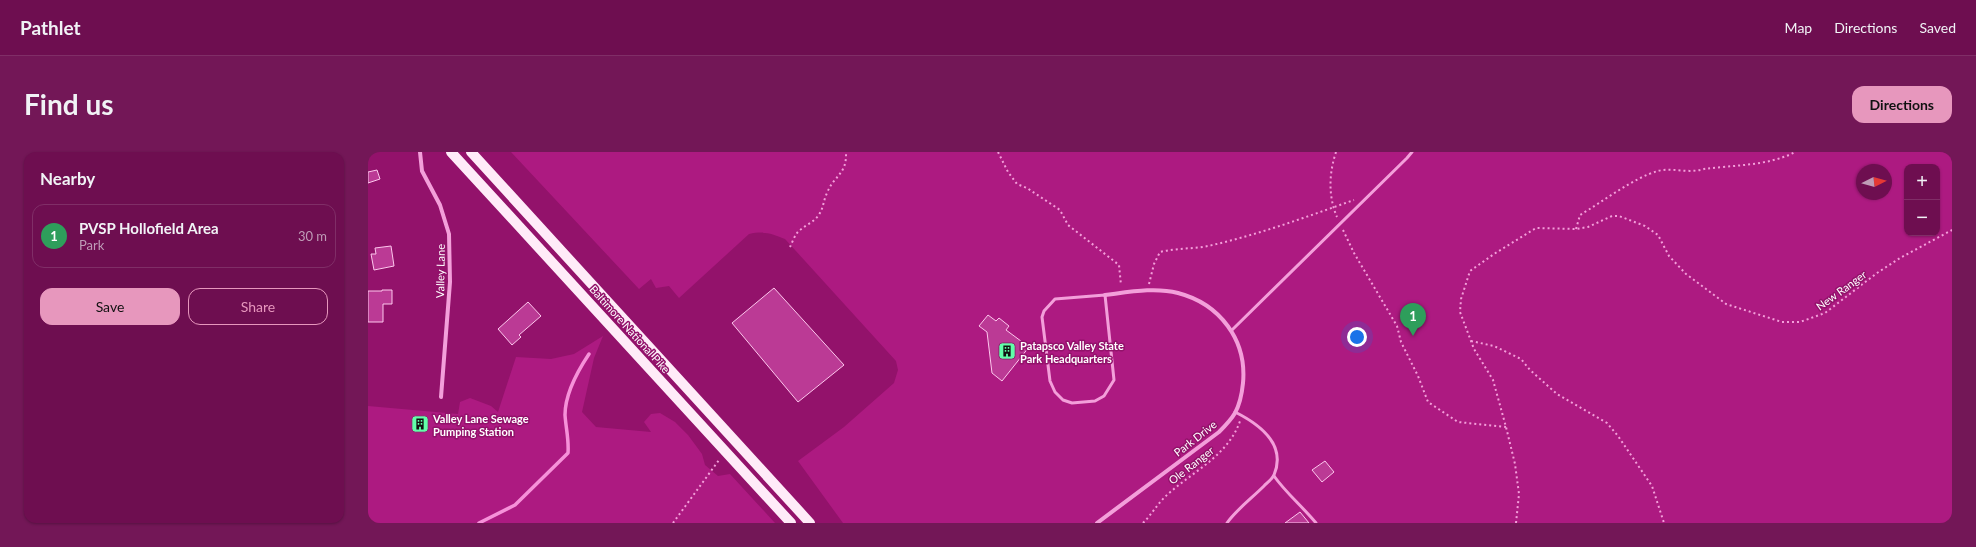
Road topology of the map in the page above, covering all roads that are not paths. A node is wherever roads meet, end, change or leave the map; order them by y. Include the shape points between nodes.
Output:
1 (420, 152) edge
2 (452, 152) edge
3 (471, 152) edge
4 (1412, 152) edge
5 (1105, 295) junction
6 (1232, 330) junction
7 (441, 396) dead end
8 (1235, 412) junction
9 (1274, 476) junction
10 (791, 523) edge
11 (810, 523) edge
12 (1097, 523) edge
13 (1227, 523) edge
14 (1316, 523) edge

1 - 7 street, Valley Lane via 422,171 446,220 450,246 450,282
2 - 10 main road, Baltimore National Pike
3 - 11 main road, Baltimore National Pike
4 - 6 lane
5 - 5 lane, Park Drive via 1055,299 1044,311 1042,317 1050,382 1063,400 1082,403 1095,401 1104,396 1114,380
5 - 6 street, Park Drive via 1147,290 1176,292 1195,299 1212,310
6 - 8 street, Park Drive via 1238,342 1243,366 1242,391
8 - 9 lane via 1252,420 1266,432 1274,447
8 - 12 street, Park Drive via 1219,432
9 - 13 lane
9 - 14 lane

